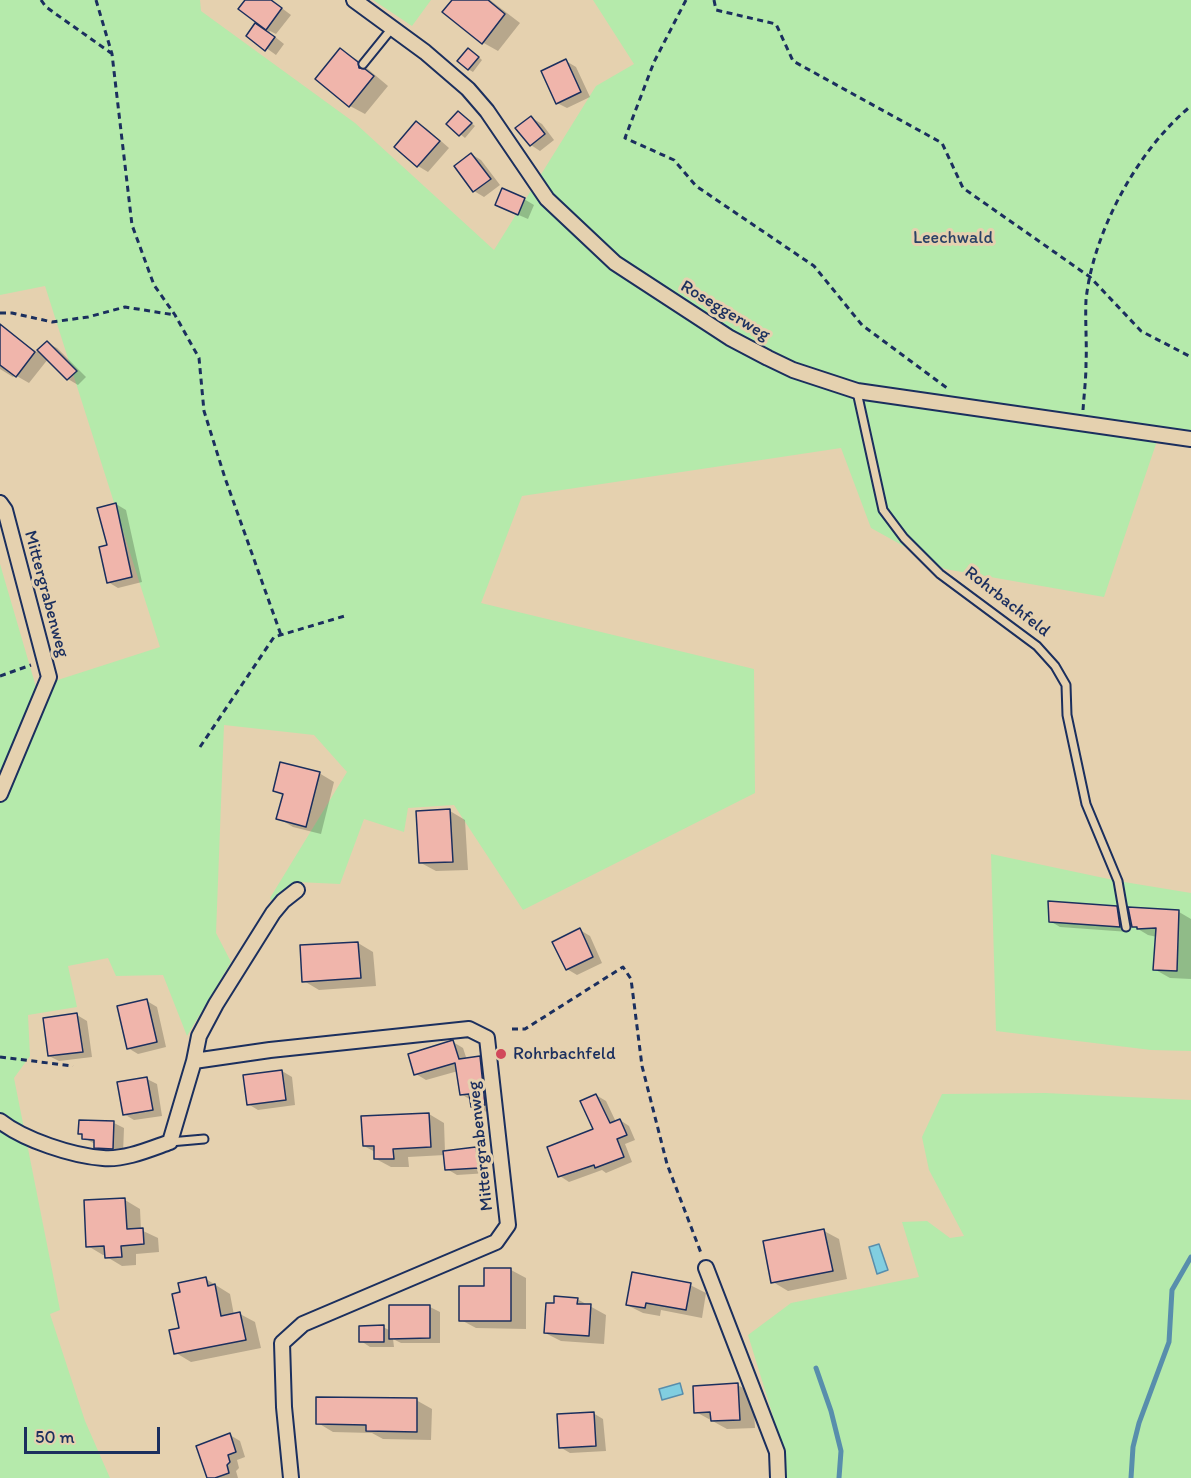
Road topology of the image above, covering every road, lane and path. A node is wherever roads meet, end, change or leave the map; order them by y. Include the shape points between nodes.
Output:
1 (41, 0) edge
2 (96, 0) edge
3 (354, 0) edge
4 (686, 0) edge
5 (714, 0) edge
6 (393, 27) junction
7 (112, 54) junction
8 (363, 64) dead end
9 (1191, 106) edge
10 (1090, 277) junction
11 (0, 313) edge
12 (175, 315) junction
13 (1191, 357) edge
14 (950, 390) dead end
15 (857, 391) junction
16 (1082, 424) junction
17 (1191, 439) edge
18 (0, 503) edge
19 (348, 615) dead end
20 (281, 635) junction
21 (45, 660) junction
22 (0, 676) edge
23 (200, 747) dead end
24 (0, 794) edge
25 (297, 890) dead end
26 (1126, 927) dead end
27 (512, 1029) dead end
28 (0, 1057) edge
29 (194, 1061) junction
30 (73, 1066) dead end
31 (0, 1122) edge
32 (204, 1139) dead end
33 (170, 1142) junction
34 (706, 1268) joint
35 (291, 1478) edge
36 (778, 1478) edge

1 - 7 path
2 - 7 path
3 - 6 street, Roseggerweg
4 - 14 path via 654,62 626,138 674,160 696,186 814,266 862,325
5 - 10 path via 716,10 776,24 793,61 942,143 963,188
6 - 8 lane
6 - 15 street, Roseggerweg via 468,89 547,199 615,263 730,338 793,370
7 - 12 path via 132,225 154,285
9 - 10 path via 1141,161 1119,199 1094,257
10 - 13 path via 1141,331
10 - 16 path
11 - 12 path via 52,322 125,307
12 - 20 path via 199,358 204,411
15 - 16 street, Roseggerweg
15 - 26 lane, Rohrbachfeld via 883,510 940,574 1037,646 1066,685 1067,715 1086,804 1118,881
16 - 17 street, Roseggerweg
18 - 21 street, Mittergrabenweg
19 - 20 path
20 - 23 path via 274,637
21 - 22 path
21 - 24 street, Mittergrabenweg via 49,678
25 - 29 street via 273,913 216,1004 199,1036
27 - 34 path via 525,1029 623,967 631,980 642,1066 667,1164
28 - 30 path
29 - 33 street
29 - 35 street, Mittergrabenweg via 469,1029 487,1038 508,1225 496,1242 303,1324 282,1343
31 - 33 street via 39,1143 104,1158
32 - 33 lane
34 - 36 street via 777,1452

